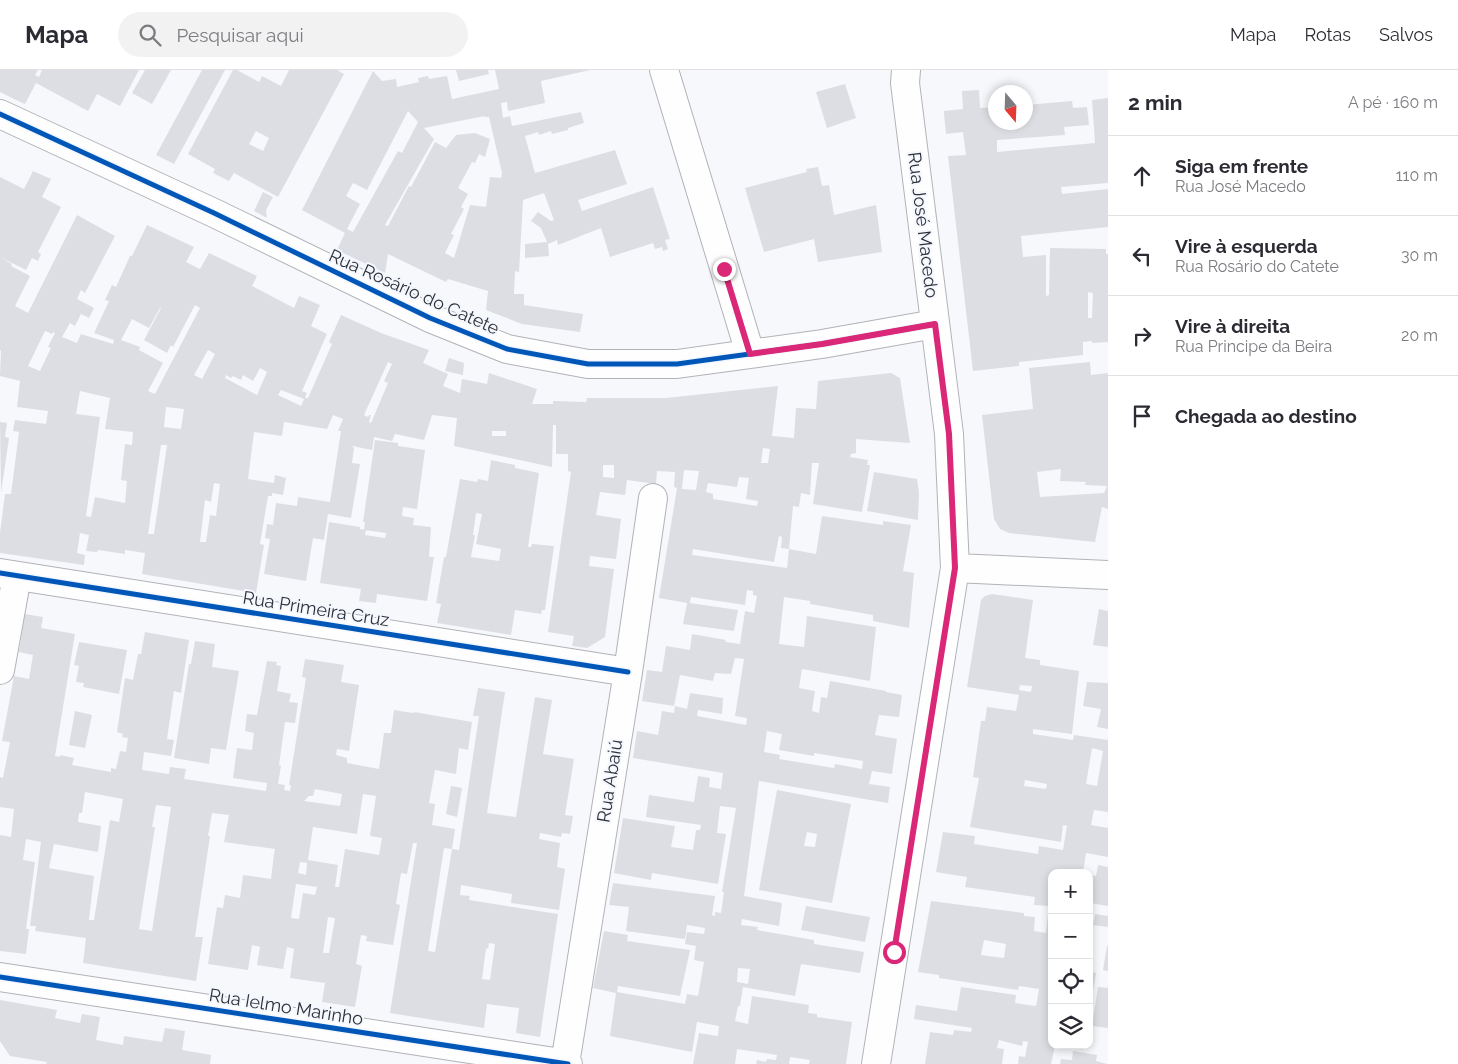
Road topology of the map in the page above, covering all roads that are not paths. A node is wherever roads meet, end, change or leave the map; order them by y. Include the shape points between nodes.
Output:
1 (664, 70) edge
2 (906, 70) edge
3 (0, 114) edge
4 (935, 324) junction
5 (750, 354) junction
6 (653, 498) dead end
7 (955, 568) junction
8 (8, 575) edge
9 (1108, 576) edge
10 (0, 670) edge
11 (628, 672) junction
12 (0, 977) edge
13 (566, 1064) edge
14 (876, 1064) edge

1 - 5 street
2 - 4 street, Rua José Macedo via 906,93
3 - 5 street, Rua Rosário do Catete via 430,318 507,349 588,364 677,364
4 - 5 street, Rua Rosário do Catete
4 - 7 street, Rua José Macedo via 949,434
6 - 11 street, Rua Abaiú
7 - 9 street
7 - 14 street, Rua José Macedo
8 - 10 street
8 - 11 street, Rua Primeira Cruz
11 - 13 street, Rua Abaiú
12 - 13 street, Rua Ielmo Marinho

